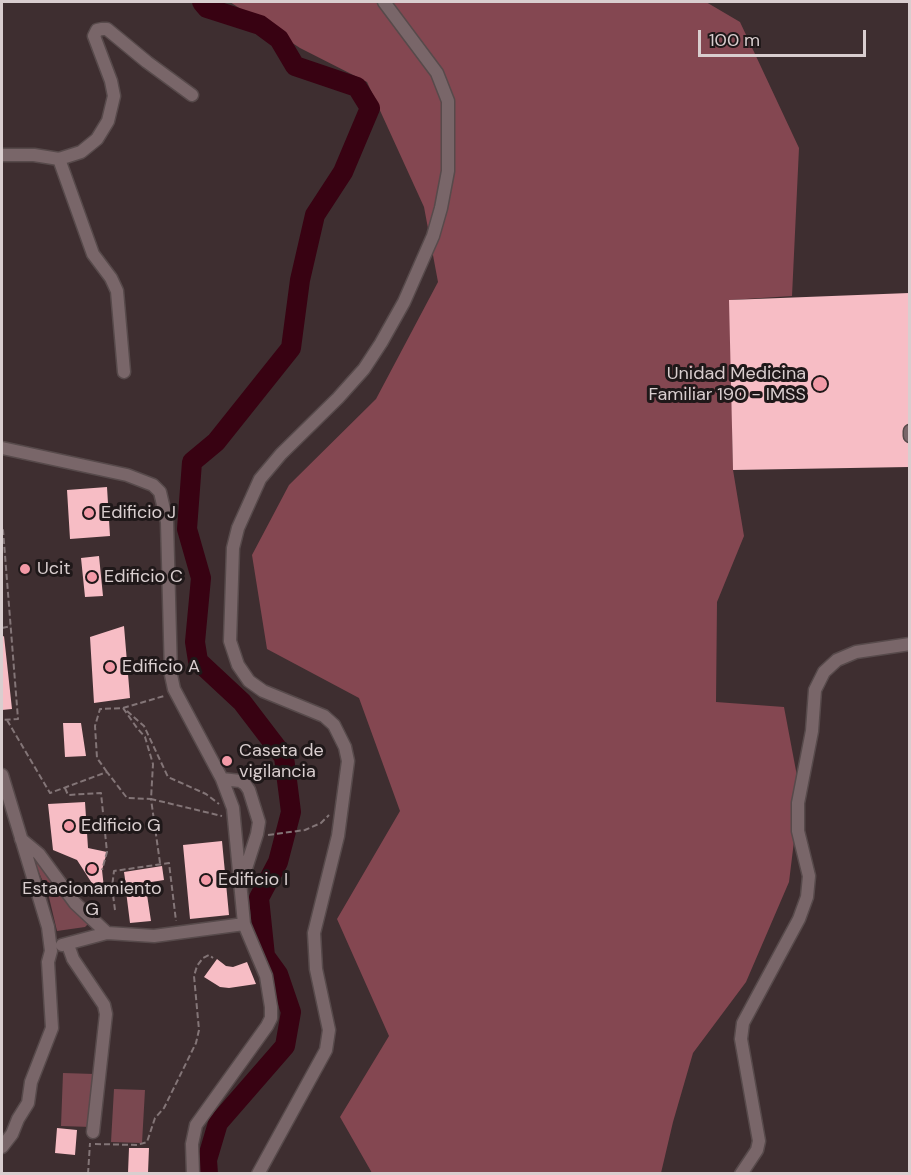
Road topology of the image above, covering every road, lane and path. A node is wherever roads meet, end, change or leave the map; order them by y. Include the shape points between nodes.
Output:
1 (384, 2) edge
2 (192, 94) dead end
3 (2, 155) edge
4 (59, 159) junction
5 (124, 372) dead end
6 (909, 431) edge
7 (909, 436) edge
8 (2, 448) edge
9 (2, 530) edge
10 (11, 626) junction
11 (2, 628) edge
12 (909, 644) edge
13 (174, 689) junction
14 (123, 708) junction
15 (2, 720) edge
16 (7, 720) junction
17 (107, 772) junction
18 (2, 775) edge
19 (222, 779) junction
20 (65, 788) junction
21 (151, 799) junction
22 (342, 803) junction
23 (220, 806) dead end
24 (235, 821) junction
25 (274, 835) dead end
26 (20, 838) junction
27 (160, 864) junction
28 (102, 870) dead end
29 (239, 891) junction
30 (115, 910) dead end
31 (244, 924) junction
32 (177, 926) dead end
33 (106, 933) junction
34 (68, 945) junction
35 (51, 951) junction
36 (213, 958) dead end
37 (93, 1132) dead end
38 (2, 1147) edge
39 (88, 1173) edge
40 (193, 1173) edge
41 (258, 1173) edge
42 (741, 1173) edge

1 - 22 street via 437,73 448,101 448,171 441,208 404,302 381,344 338,399 260,479 233,548 230,641 238,665 249,681 263,691 324,716 334,725 348,761
2 - 4 street via 107,29 97,30 94,36 114,96 108,121 97,139 81,152
3 - 4 street
4 - 5 street via 93,254 117,291
6 - 7 street
8 - 13 street via 127,475 153,485 160,492 167,522 170,666
9 - 10 path
10 - 11 path
10 - 16 path via 18,718
12 - 42 street via 856,652 837,660 824,672 815,690 812,731 798,803 798,831 809,876 807,897 743,1023 741,1039 759,1142
13 - 14 path
13 - 19 street
14 - 17 path via 100,710 95,726 97,758
14 - 21 path via 145,737 153,764
14 - 23 path via 144,726 168,777 206,794
15 - 16 path
16 - 20 path via 50,793
17 - 20 path
17 - 21 path via 127,798
18 - 26 street
19 - 24 street
19 - 29 street via 245,784 259,822
20 - 28 path via 68,795 101,793 107,852
21 - 24 path
21 - 27 path
22 - 25 path via 321,823
22 - 41 street via 338,836 314,933 315,969 329,1030 326,1050
24 - 29 street
26 - 33 street via 39,854 75,903
26 - 35 street via 44,909
27 - 30 path via 114,871
27 - 32 path via 169,863
29 - 31 street
31 - 33 street via 154,936
31 - 40 street via 266,976 271,1018 196,1125
33 - 34 street
34 - 35 street
34 - 37 street via 106,1014
35 - 38 street via 48,962 52,1028 31,1082 28,1103
36 - 39 path via 203,958 197,966 196,1042 164,1108 155,1118 147,1143 90,1144

